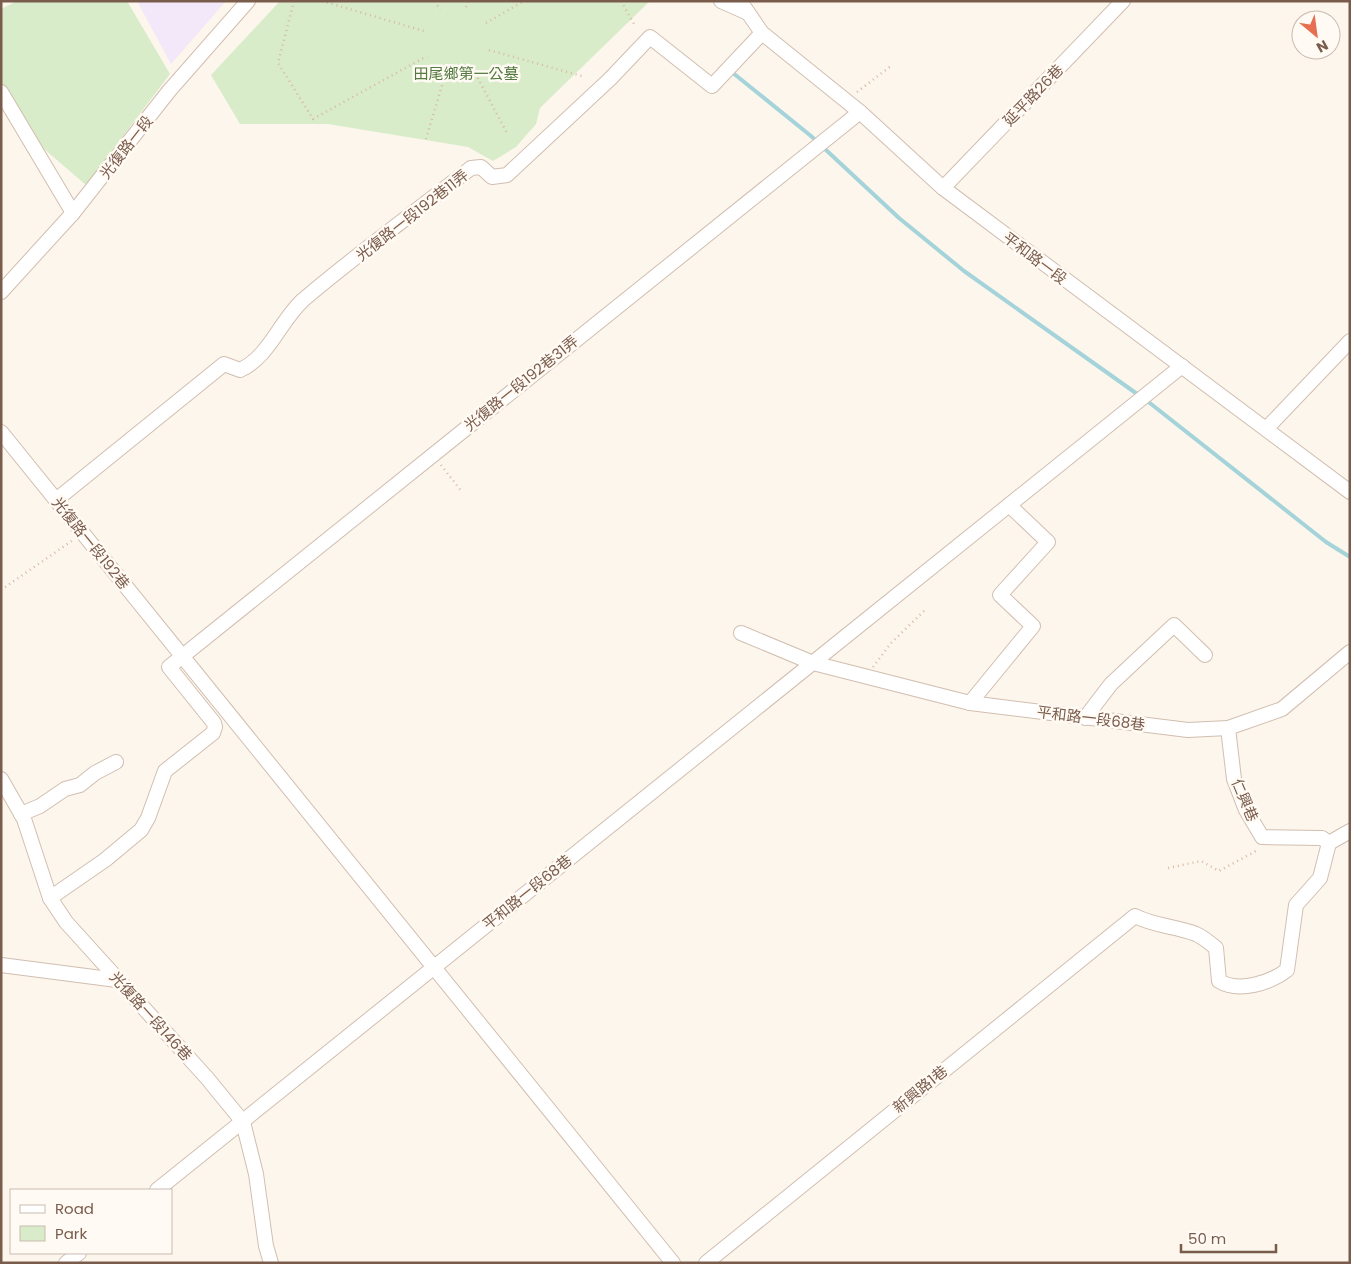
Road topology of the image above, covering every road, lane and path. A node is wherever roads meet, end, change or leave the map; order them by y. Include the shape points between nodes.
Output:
1 (248, 1) edge
2 (294, 1) edge
3 (322, 1) edge
4 (436, 1) edge
5 (468, 1) edge
6 (524, 1) edge
7 (621, 1) edge
8 (721, 1) edge
9 (1123, 1) edge
10 (466, 7) dead end
11 (744, 7) edge
12 (440, 10) dead end
13 (486, 23) dead end
14 (634, 24) dead end
15 (424, 31) dead end
16 (762, 33) junction
17 (489, 50) dead end
18 (427, 56) dead end
19 (892, 66) dead end
20 (473, 69) dead end
21 (446, 72) dead end
22 (584, 77) dead end
23 (1, 92) edge
24 (846, 100) junction
25 (860, 112) junction
26 (508, 135) dead end
27 (426, 139) dead end
28 (943, 188) junction
29 (73, 213) junction
30 (1, 292) edge
31 (1350, 341) edge
32 (1182, 366) junction
33 (1266, 429) junction
34 (1, 432) edge
35 (432, 454) junction
36 (462, 492) dead end
37 (1350, 492) edge
38 (56, 500) junction
39 (1009, 505) junction
40 (82, 533) junction
41 (1, 590) edge
42 (926, 609) dead end
43 (740, 633) dead end
44 (1350, 652) edge
45 (182, 654) junction
46 (1205, 655) dead end
47 (812, 663) junction
48 (866, 676) junction
49 (970, 703) junction
50 (1085, 718) junction
51 (1228, 728) junction
52 (116, 762) dead end
53 (1, 779) edge
54 (21, 814) junction
55 (1350, 832) edge
56 (1262, 837) junction
57 (1328, 843) junction
58 (1168, 868) dead end
59 (50, 898) junction
60 (1, 966) edge
61 (434, 966) junction
62 (117, 980) junction
63 (244, 1122) junction
64 (159, 1189) edge
65 (77, 1254) edge
66 (66, 1263) edge
67 (271, 1263) edge
68 (673, 1263) edge
69 (706, 1263) edge

1 - 29 street, 光復路一段 via 169,91
2 - 18 path via 278,64 314,119
3 - 15 path
4 - 12 path
5 - 10 path
6 - 13 path
7 - 14 path
8 - 11 street
9 - 28 street, 延平路26巷
11 - 16 street, 平和路一段
16 - 24 street, 平和路一段
16 - 38 street, 光復路一段192巷11弄 via 712,86 650,37 610,80 507,175 492,177 481,167 470,168 302,301 263,351 247,366 240,370 224,364
17 - 22 path
19 - 24 path
20 - 26 path
21 - 27 path
23 - 29 street
24 - 25 street, 平和路一段
25 - 28 street, 平和路一段
25 - 35 street, 光復路一段192巷31弄
28 - 32 street, 平和路一段
29 - 30 street, 光復路一段
31 - 33 street
32 - 33 street, 平和路一段
32 - 39 street, 平和路一段68巷
33 - 37 street, 平和路一段
34 - 38 street, 光復路一段192巷
35 - 36 path
35 - 45 street, 光復路一段192巷31弄
38 - 40 street, 光復路一段192巷
39 - 47 street, 平和路一段68巷
39 - 49 street via 1048,542 1000,595 1033,626
40 - 41 path
40 - 45 street, 光復路一段192巷
42 - 48 path via 891,642
43 - 47 street
44 - 51 street, 平和路一段68巷 via 1282,709
45 - 59 street via 168,667 214,723 214,733 165,771 148,818 140,830 105,860
45 - 61 street, 光復路一段192巷
46 - 50 street via 1174,625 1111,684
47 - 48 street, 平和路一段68巷
47 - 61 street, 平和路一段68巷
48 - 49 street, 平和路一段68巷
49 - 50 street, 平和路一段68巷
50 - 51 street, 平和路一段68巷 via 1188,730
51 - 56 street, 仁興巷 via 1234,779 1246,810
52 - 54 street via 80,785 65,789
53 - 54 street, 光復路一段146巷
54 - 59 street, 光復路一段146巷
55 - 57 street
56 - 57 street, 仁興巷 via 1322,838
56 - 58 path via 1256,851 1219,871 1200,861
57 - 69 street, 新興路1巷 via 1320,878 1296,905 1287,970 1244,986 1227,986 1219,981 1216,948 1198,935 1150,924 1135,916
59 - 62 street, 光復路一段146巷 via 66,922
60 - 62 street
61 - 63 street, 平和路一段68巷
61 - 68 street, 光復路一段192巷
62 - 63 street, 光復路一段146巷
63 - 64 street, 平和路一段68巷
63 - 67 street, 光復路一段146巷
65 - 66 street

